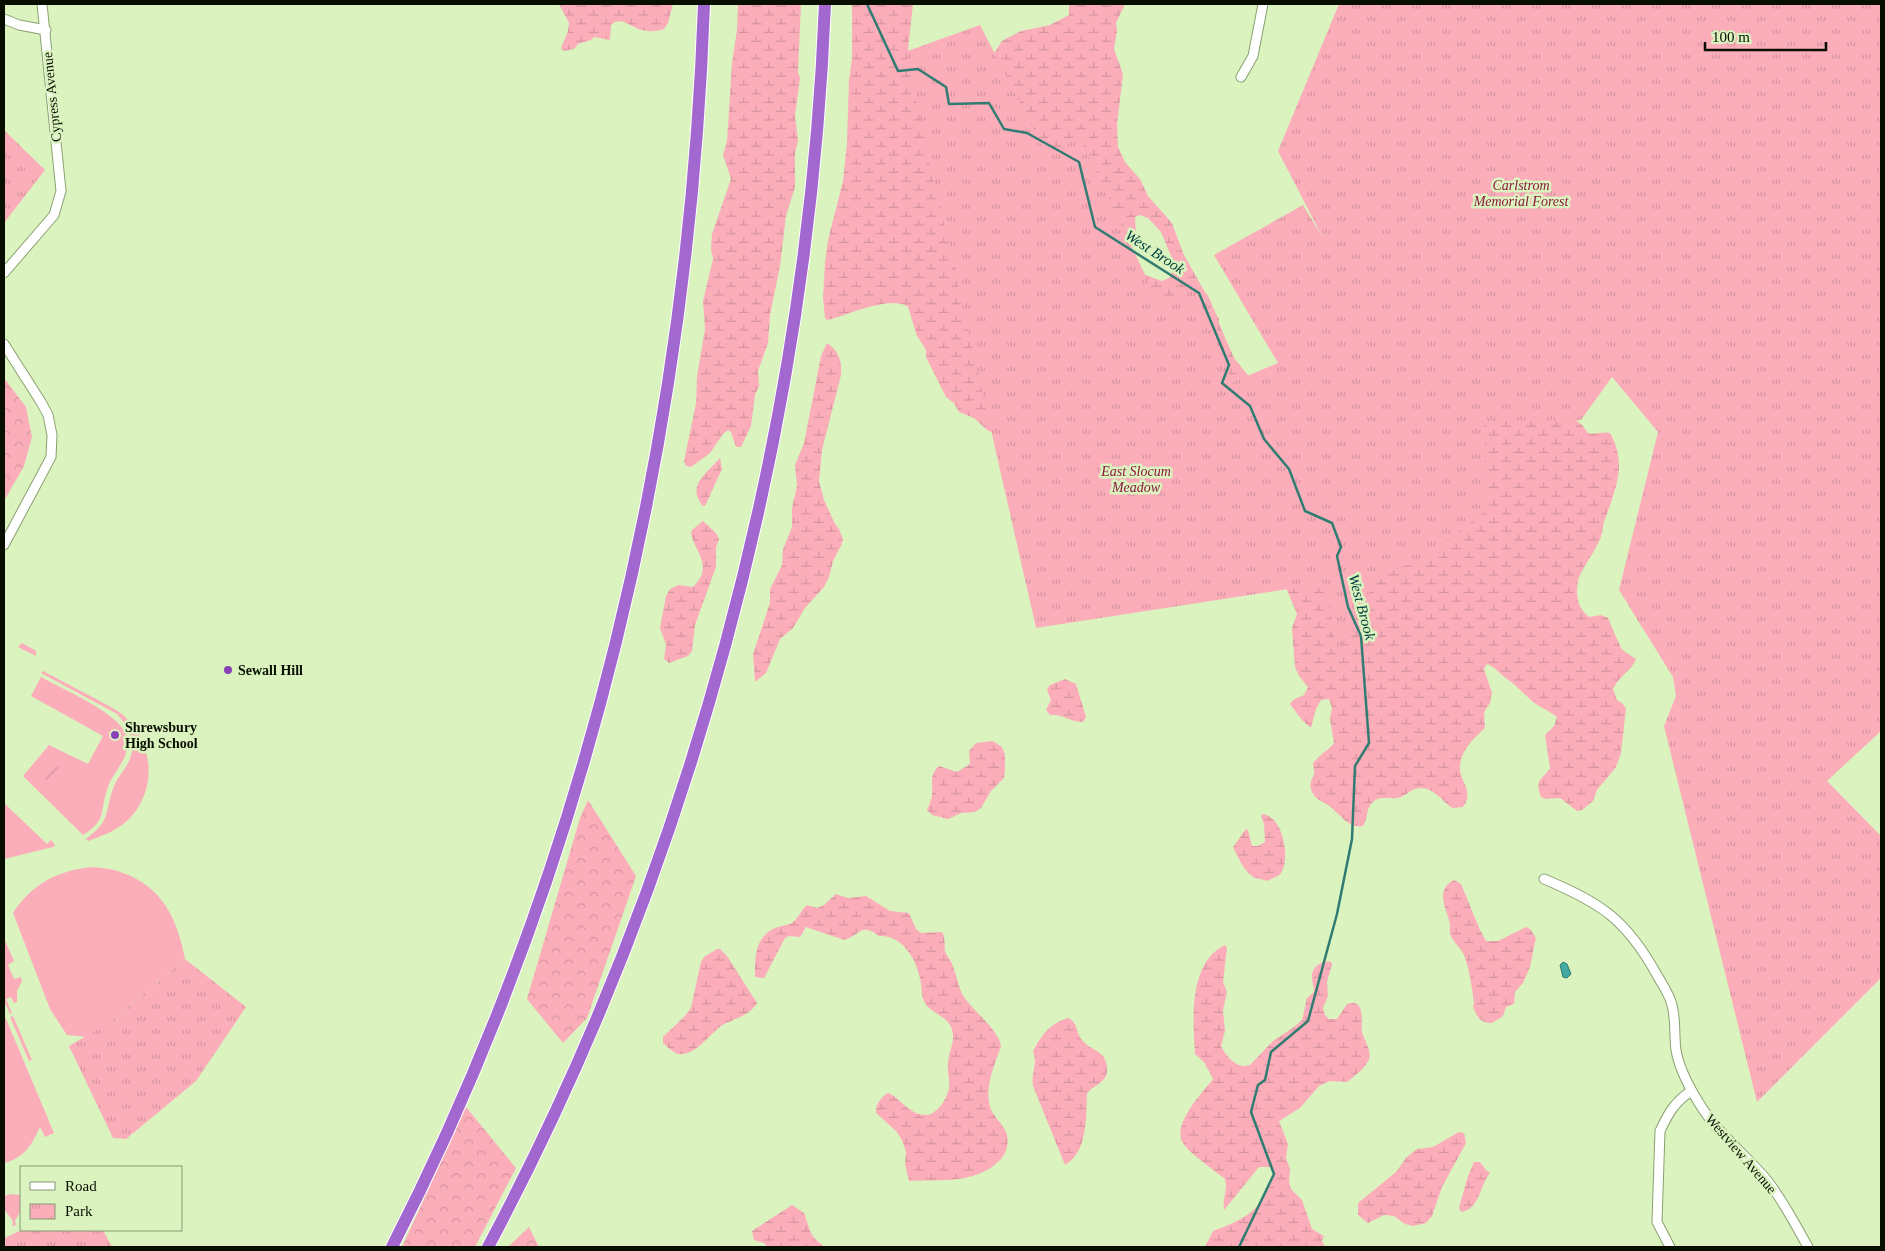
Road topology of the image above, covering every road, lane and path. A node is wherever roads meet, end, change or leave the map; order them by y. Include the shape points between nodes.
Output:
1 (42, 4) edge
2 (704, 4) edge
3 (826, 4) edge
4 (1263, 4) edge
5 (4, 19) edge
6 (46, 30) junction
7 (1241, 76) dead end
8 (4, 273) edge
9 (4, 344) edge
10 (4, 545) edge
11 (1544, 879) dead end
12 (1691, 1090) junction
13 (392, 1247) edge
14 (488, 1247) edge
15 (1670, 1247) edge
16 (1808, 1247) edge

1 - 6 street, Cypress Avenue
2 - 13 highway via 693,190 677,325 654,469 620,628 581,771 515,968 459,1103
3 - 14 highway via 809,217 797,303 782,394 729,632 701,728 639,912 594,1024
4 - 7 street via 1253,56
5 - 6 street via 19,26
6 - 8 street, Cypress Avenue via 61,191 54,215
9 - 10 street via 48,415 52,435 51,458
11 - 12 street, Westview Avenue via 1604,908 1638,944 1672,1004 1676,1051
12 - 15 street via 1678,1100 1660,1131 1657,1222
12 - 16 street, Westview Avenue via 1706,1116 1776,1192

